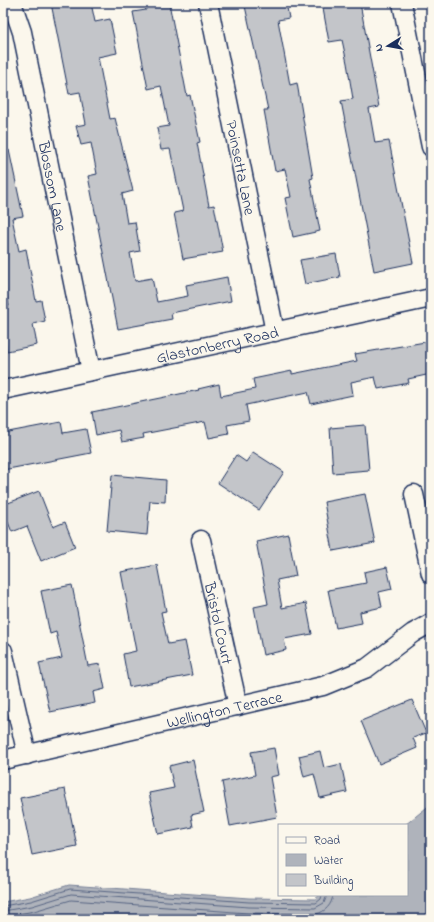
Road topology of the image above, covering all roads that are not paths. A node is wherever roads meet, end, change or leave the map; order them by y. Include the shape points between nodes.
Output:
1 (12, 3) edge
2 (208, 3) edge
3 (402, 3) edge
4 (431, 147) edge
5 (431, 298) edge
6 (275, 332) junction
7 (91, 371) junction
8 (3, 390) edge
9 (414, 494) dead end
10 (201, 540) dead end
11 (431, 574) edge
12 (431, 623) edge
13 (3, 651) edge
14 (238, 706) junction
15 (27, 755) junction
16 (3, 760) edge

1 - 7 street, Blossom Lane via 22,32
2 - 6 street, Poinsetta Lane
3 - 4 street
5 - 6 street, Glastonberry Road
6 - 7 street, Glastonberry Road
7 - 8 street, Glastonberry Road
9 - 11 street
10 - 14 street, Bristol Court
12 - 14 street, Wellington Terrace via 413,633 367,668 349,676 323,686
13 - 15 street
14 - 15 street, Wellington Terrace
15 - 16 street, Wellington Terrace

